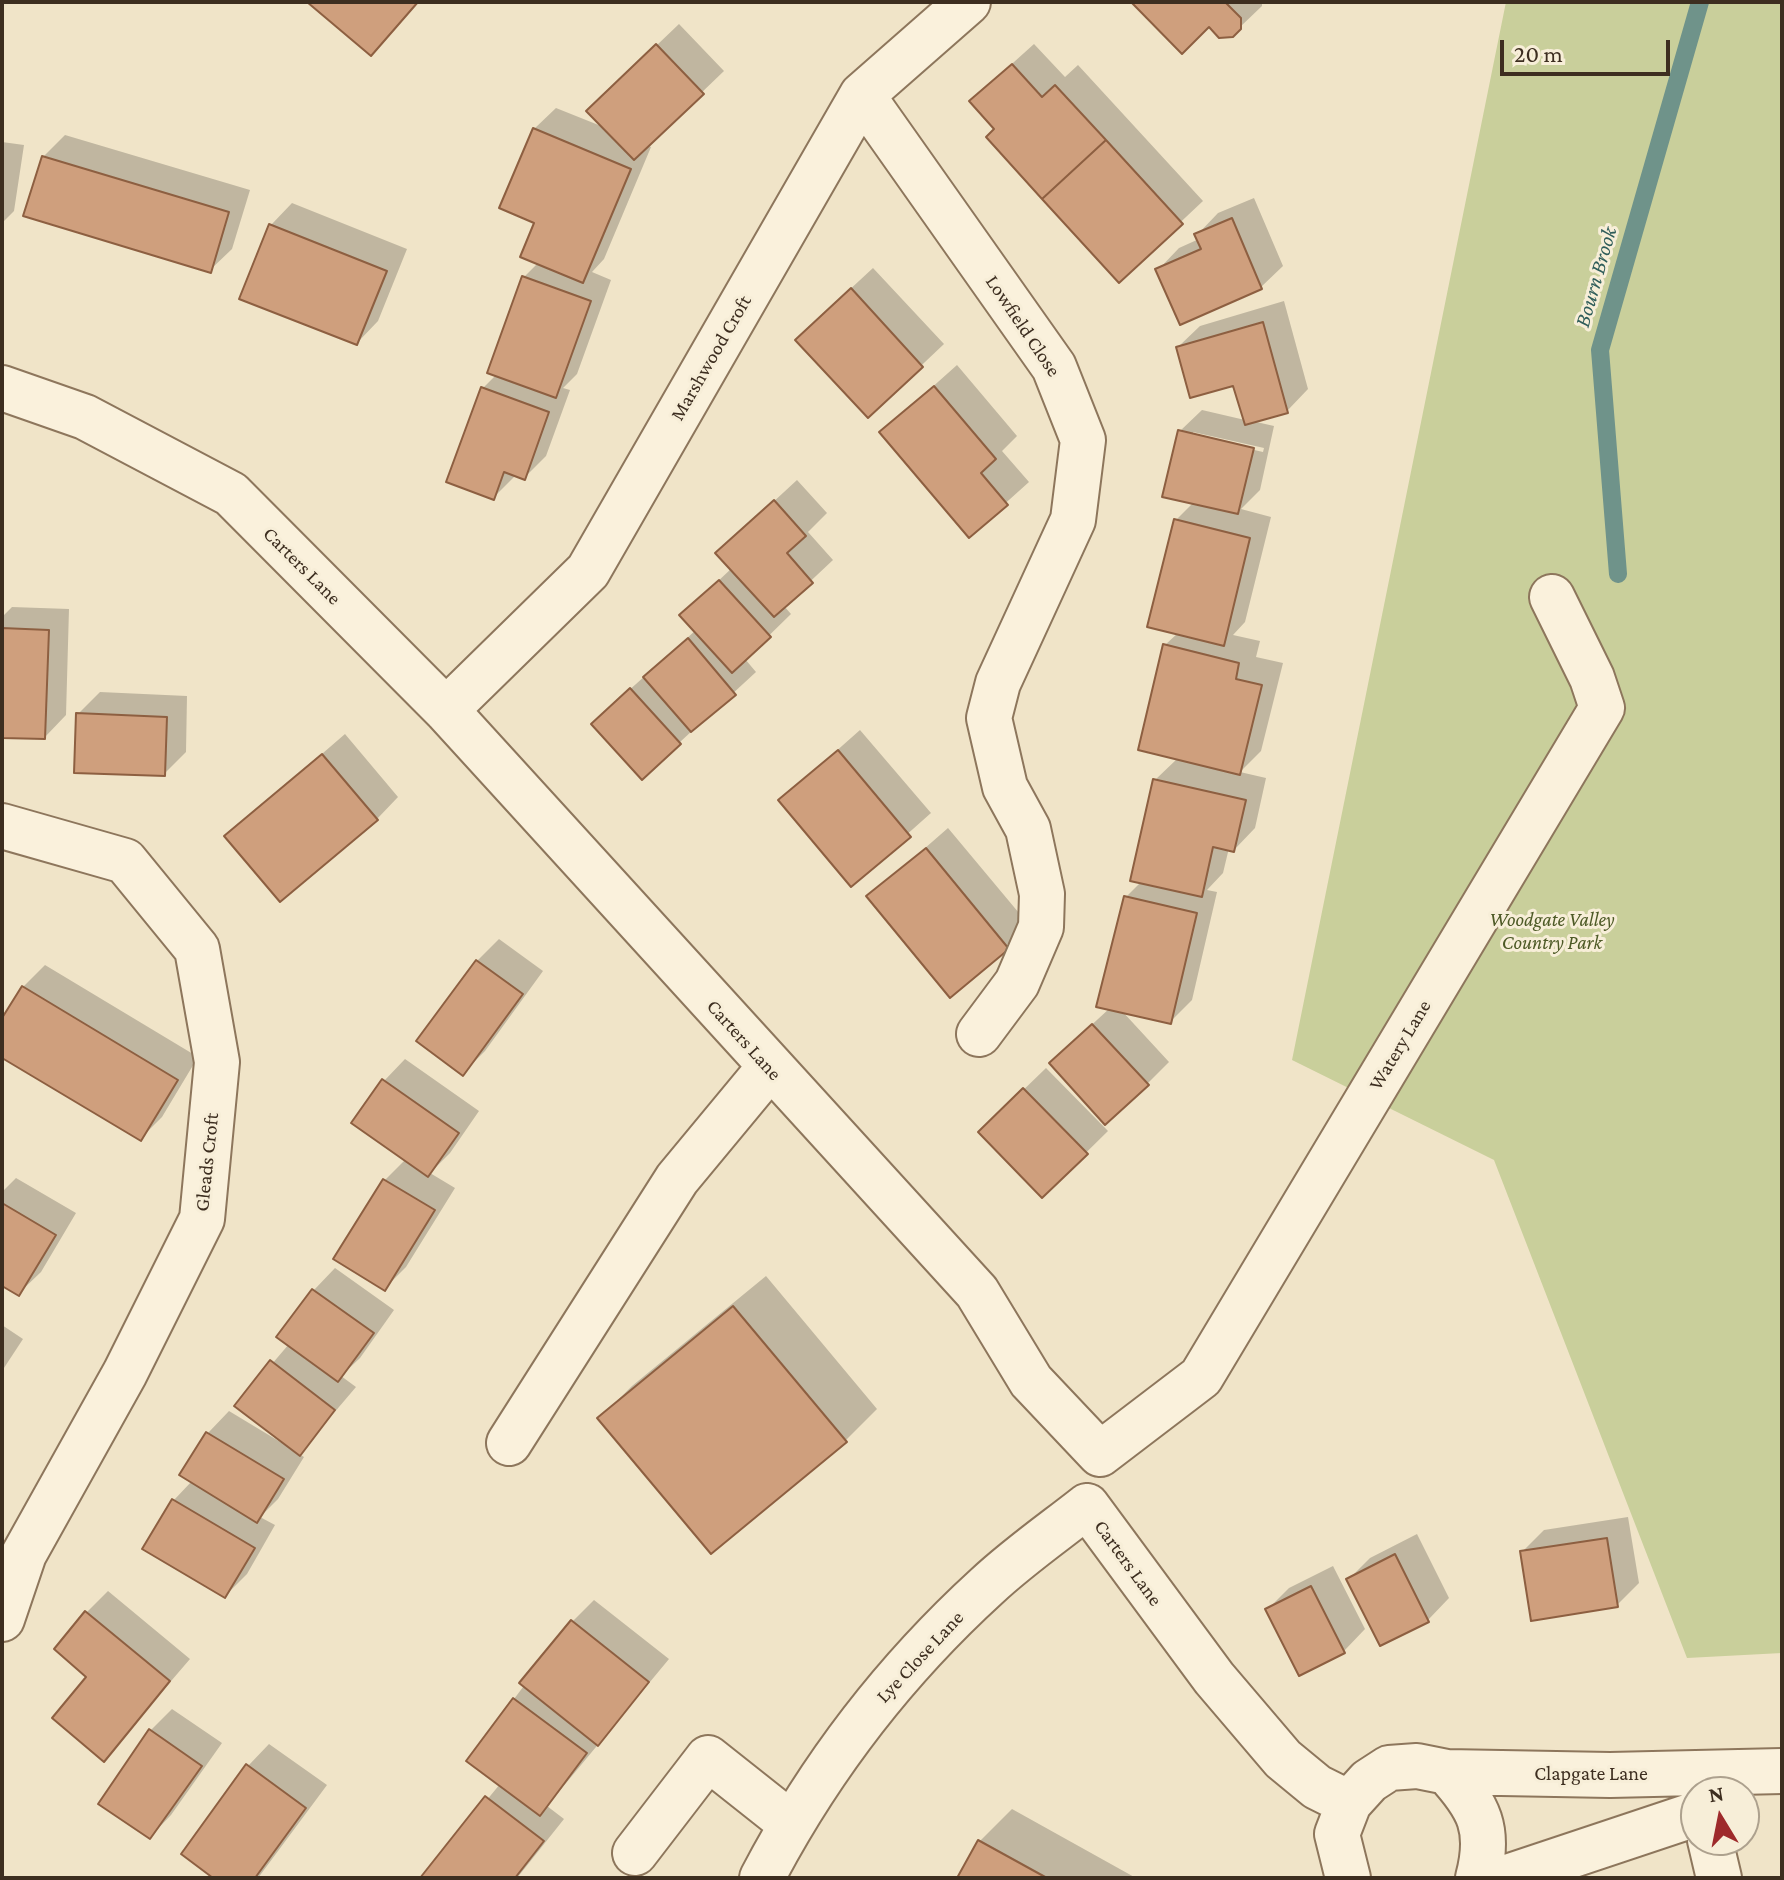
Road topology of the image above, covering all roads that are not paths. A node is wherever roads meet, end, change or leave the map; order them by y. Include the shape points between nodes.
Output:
1 (968, 2) edge
2 (862, 95) junction
3 (2, 388) edge
4 (1552, 597) dead end
5 (446, 710) junction
6 (2, 826) edge
7 (979, 1034) dead end
8 (769, 1068) junction
9 (509, 1443) dead end
10 (1100, 1454) junction
11 (1087, 1506) junction
12 (2, 1619) edge
13 (1782, 1771) edge
14 (1447, 1772) junction
15 (1782, 1787) edge
16 (1760, 1794) edge
17 (1349, 1803) junction
18 (1680, 1819) edge
19 (790, 1823) junction
20 (635, 1853) dead end
21 (1714, 1856) edge
22 (762, 1878) edge
23 (1348, 1878) edge
24 (1478, 1878) edge
25 (1504, 1878) edge
26 (1719, 1878) edge

1 - 2 street, Marshwood Croft
2 - 5 street, Marshwood Croft via 588,571
2 - 7 street, Lowfield Close via 1054,367 1083,440 1073,520 998,683 989,718 1005,787 1028,829 1042,894 1041,927 1017,983
3 - 5 street, Carters Lane via 85,417 231,494
4 - 10 street, Watery Lane via 1602,708 1201,1377
5 - 8 street, Carters Lane
6 - 12 street, Gleads Croft via 125,861 197,949 217,1062 202,1219 125,1373 24,1554
8 - 9 street via 677,1179
8 - 10 street, Carters Lane via 977,1292 1031,1381
10 - 11 street, Carters Lane
11 - 17 street, Carters Lane via 1214,1678 1283,1759 1317,1787
11 - 19 street, Lye Close Lane via 988,1584 892,1681
13 - 14 street, Clapgate Lane
14 - 17 street, Clapgate Lane via 1389,1768
14 - 24 street via 1474,1802 1482,1828
15 - 16 street
17 - 23 street via 1337,1834
18 - 25 street
19 - 20 street via 708,1758
19 - 22 street, Lye Close Lane
21 - 26 street

